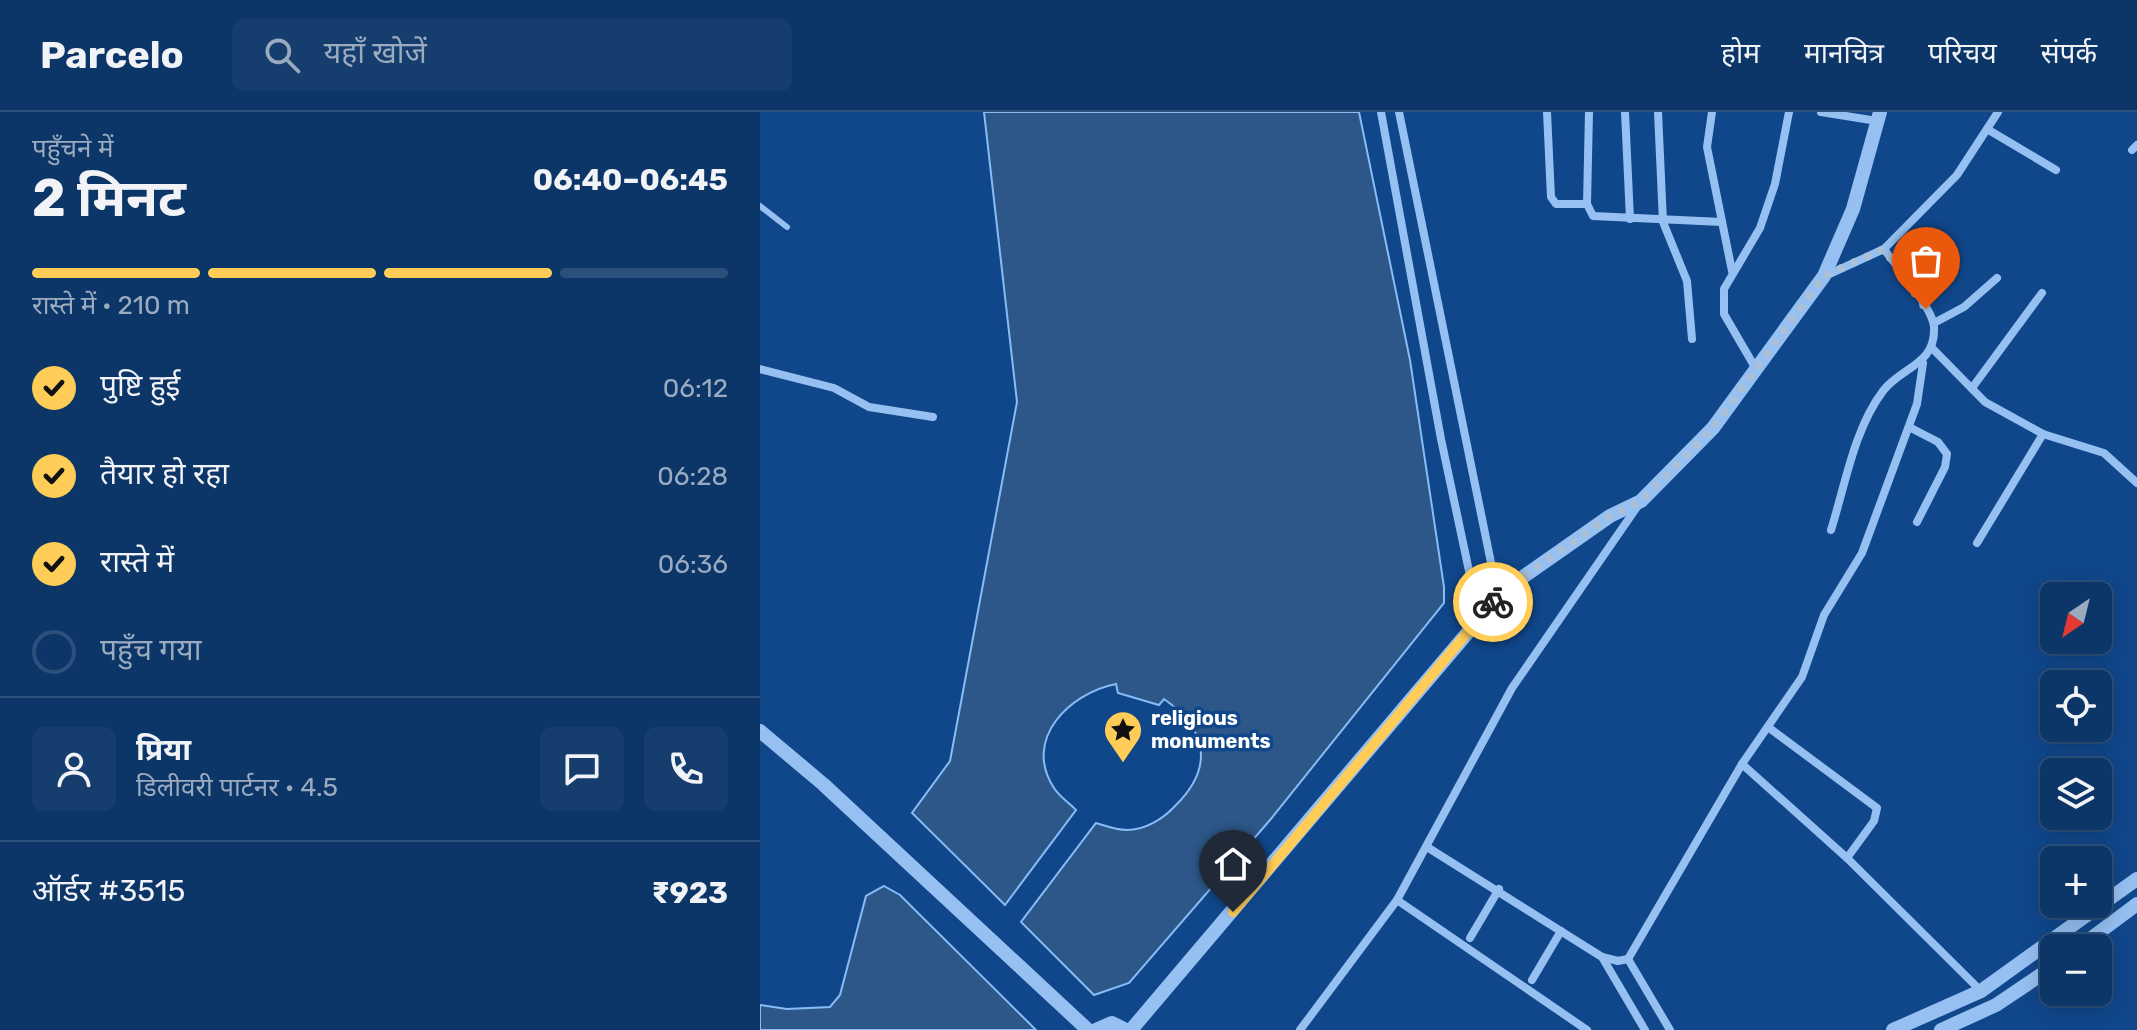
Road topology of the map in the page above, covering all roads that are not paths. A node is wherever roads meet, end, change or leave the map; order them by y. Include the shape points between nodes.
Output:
1 (1381, 112) edge
2 (1399, 112) edge
3 (1547, 112) edge
4 (1589, 112) edge
5 (1625, 112) edge
6 (1658, 112) edge
7 (1712, 112) edge
8 (1789, 112) edge
9 (1821, 112) edge
10 (1998, 112) edge
11 (1878, 117) edge
12 (1987, 129) junction
13 (1410, 169) junction
14 (2056, 170) dead end
15 (1392, 171) junction
16 (1587, 204) junction
17 (760, 206) edge
18 (1630, 219) junction
19 (1663, 222) junction
20 (1722, 222) junction
21 (787, 227) dead end
22 (1884, 249) junction
23 (1732, 271) junction
24 (1824, 276) junction
25 (1997, 278) dead end
26 (2042, 293) dead end
27 (1934, 323) junction
28 (1692, 339) dead end
29 (1931, 347) junction
30 (1923, 363) junction
31 (760, 369) edge
32 (1756, 369) junction
33 (1972, 388) junction
34 (933, 417) dead end
35 (1909, 427) junction
36 (2043, 434) junction
37 (2137, 483) edge
38 (1641, 501) junction
39 (1917, 522) dead end
40 (1831, 530) dead end
41 (1977, 543) dead end
42 (1498, 597) junction
43 (1479, 619) junction
44 (1768, 727) junction
45 (760, 731) edge
46 (1742, 764) junction
47 (1427, 847) junction
48 (1847, 858) junction
49 (2137, 879) edge
50 (1499, 889) junction
51 (1397, 900) junction
52 (2137, 904) edge
53 (1561, 931) junction
54 (2070, 934) edge
55 (2097, 934) edge
56 (1470, 938) dead end
57 (2040, 955) edge
58 (1602, 957) junction
59 (1628, 959) junction
60 (2040, 975) edge
61 (1532, 980) dead end
62 (1981, 991) junction
63 (1088, 1030) edge
64 (1096, 1030) edge
65 (1128, 1030) edge
66 (1300, 1030) edge
67 (1587, 1030) edge
68 (1645, 1030) edge
69 (1670, 1030) edge
70 (1893, 1030) edge
71 (1941, 1030) edge

1 - 15 street
2 - 13 street
3 - 16 street via 1551,197 1556,204
4 - 16 street
5 - 18 street
6 - 19 street
7 - 20 street via 1707,147
8 - 23 street via 1760,228
9 - 11 street
10 - 12 street
11 - 24 street via 1853,209
12 - 14 street
12 - 22 street via 1957,175
13 - 15 street
13 - 42 street
15 - 43 street
16 - 18 street via 1593,216
17 - 21 lane
18 - 19 street
19 - 20 street
19 - 28 street via 1687,281
20 - 23 street
22 - 24 street
22 - 27 street
23 - 32 street via 1724,289 1724,314
24 - 32 street
25 - 27 street via 1964,307
26 - 33 street
27 - 29 street
29 - 30 street
29 - 33 street
30 - 35 street
30 - 40 street via 1884,390 1858,444
31 - 34 street via 834,388 869,407
32 - 38 street via 1713,428
33 - 36 street via 1985,402
35 - 39 street via 1938,442 1947,454
35 - 44 street via 1862,553 1824,615 1802,677
36 - 37 street via 2104,453
36 - 41 street
38 - 42 street via 1610,516
38 - 47 street via 1512,688
42 - 43 street
43 - 65 street via 1335,794
44 - 46 street
44 - 48 street via 1877,808 1874,821
45 - 63 street
46 - 48 street
46 - 59 street
47 - 50 street
47 - 51 street
48 - 62 street
49 - 54 street
50 - 53 street
50 - 56 street
51 - 66 street
51 - 67 street
52 - 55 street
53 - 58 street
53 - 61 street
57 - 62 street
58 - 59 street
58 - 68 street
59 - 69 street
60 - 71 street via 1996,1005
62 - 70 street
64 - 65 street via 1112,1023

